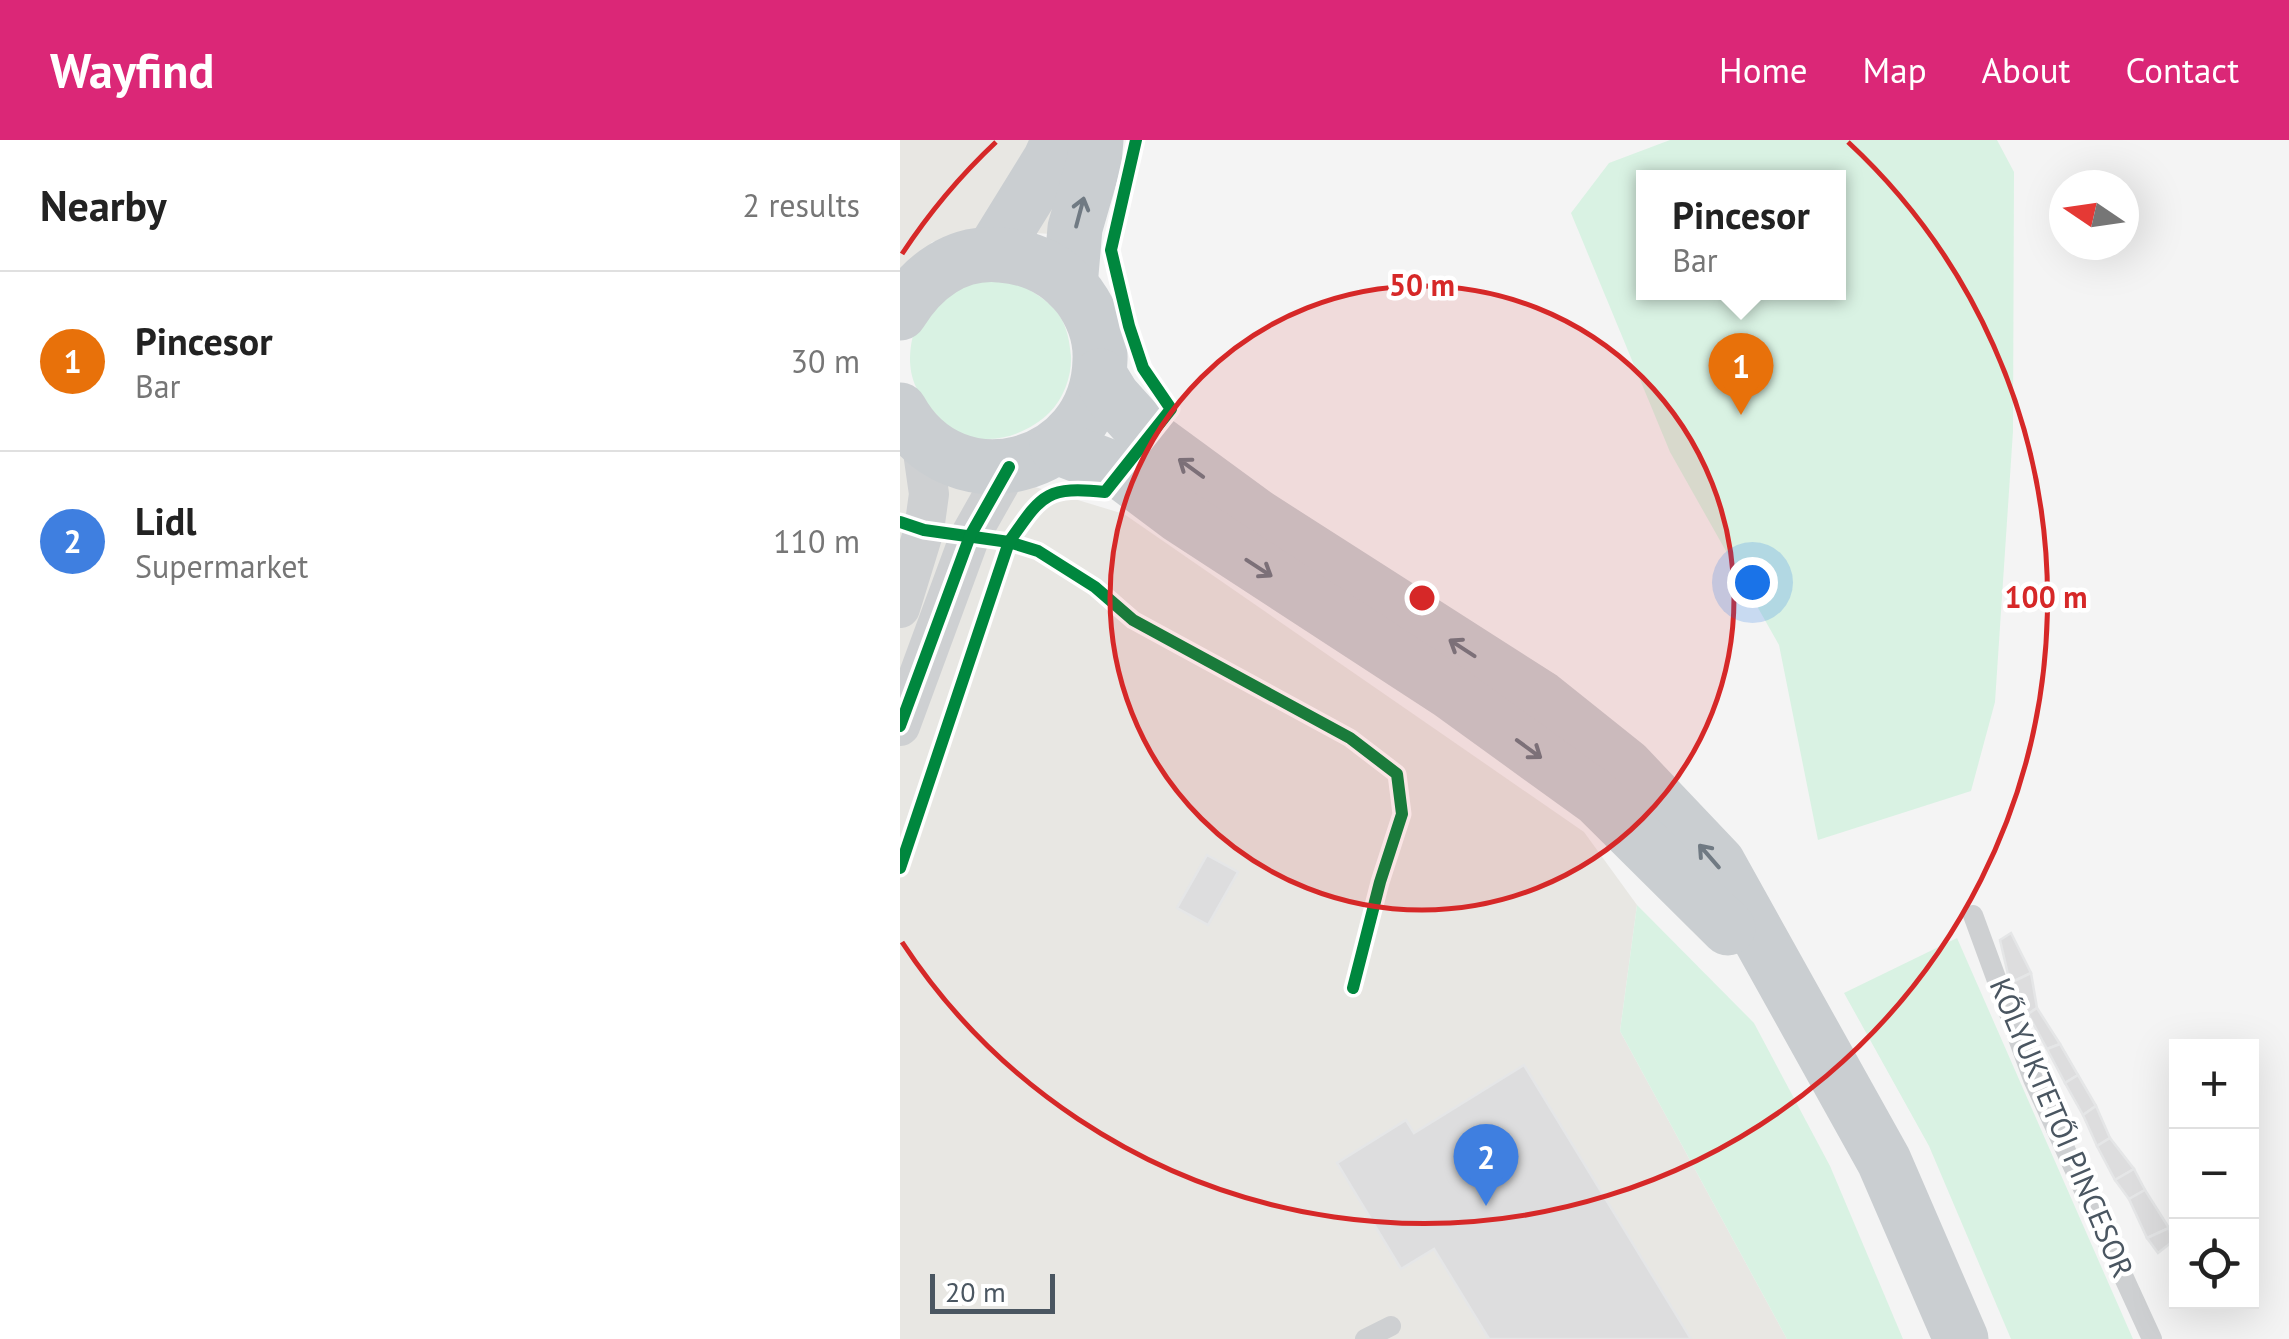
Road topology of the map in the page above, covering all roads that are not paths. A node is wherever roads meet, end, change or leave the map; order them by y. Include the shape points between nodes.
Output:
1 (1058, 140) edge
2 (1096, 140) edge
3 (946, 259) edge
4 (1070, 286) junction
5 (900, 313) edge
6 (1100, 376) junction
7 (911, 424) edge
8 (1033, 457) junction
9 (900, 608) edge
10 (900, 726) edge
11 (1973, 915) dead end
12 (1795, 999) junction
13 (1391, 1326) dead end
14 (1365, 1339) edge
15 (1961, 1339) edge
16 (2152, 1339) edge

1 - 3 main road via 1050,160
4 -> 2 main road via 1075,228
3 - 4 main road via 1014,256
3 - 5 main road
4 - 6 main road via 1096,327
6 - 8 main road via 1078,428
12 -> 6 main road via 1718,864 1626,766 1541,698 1165,450
7 - 8 main road via 936,450 971,465
7 - 9 street via 929,494
8 - 10 street via 970,536
8 -> 12 main road via 1120,470 1450,692 1598,799
11 - 16 lane, KŐLYUKTETŐI PINCESOR via 2033,1078
12 - 15 main road via 1884,1160
13 - 14 lane

